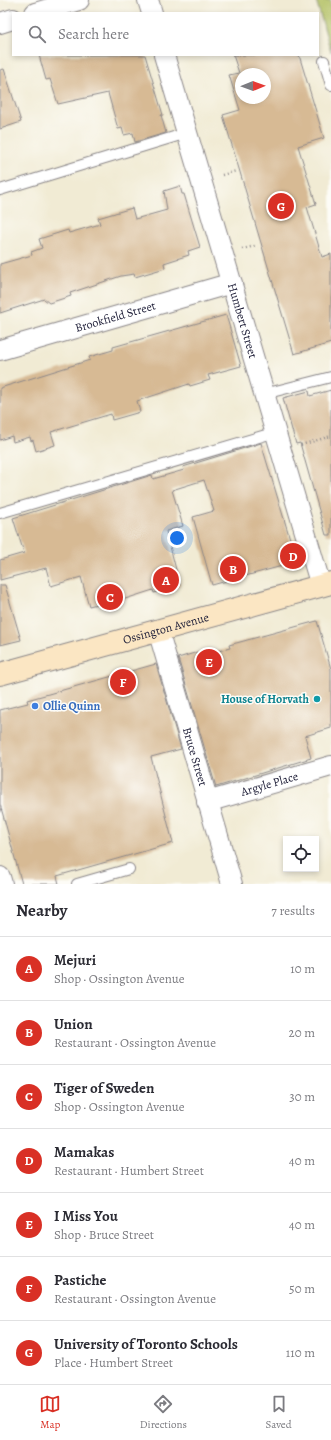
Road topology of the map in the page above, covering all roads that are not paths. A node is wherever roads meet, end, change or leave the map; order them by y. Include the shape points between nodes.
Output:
1 (79, 0) edge
2 (148, 0) edge
3 (37, 12) edge
4 (152, 12) edge
5 (12, 19) edge
6 (0, 23) edge
7 (164, 56) edge
8 (324, 61) dead end
9 (331, 85) edge
10 (187, 133) junction
11 (0, 190) edge
12 (232, 283) junction
13 (0, 350) edge
14 (331, 377) edge
15 (264, 394) junction
16 (278, 441) junction
17 (0, 513) edge
18 (326, 584) edge
19 (158, 630) junction
20 (0, 674) edge
21 (331, 766) edge
22 (207, 802) junction
23 (128, 869) dead end
24 (0, 878) edge
25 (2, 884) edge
26 (77, 884) edge
27 (232, 884) edge

1 - 3 street
2 - 4 street
5 - 6 street
7 - 10 street, Humbert Street
8 - 9 lane
10 - 11 lane
10 - 12 street, Humbert Street
12 - 13 street, Brookfield Street
12 - 15 street, Humbert Street
14 - 15 lane
15 - 16 street, Humbert Street
16 - 17 lane
16 - 18 street, Humbert Street
18 - 19 street, Ossington Avenue
19 - 20 street, Ossington Avenue
19 - 22 street, Bruce Street
21 - 22 street, Argyle Place
22 - 27 street, Bruce Street
23 - 26 lane
24 - 25 street

